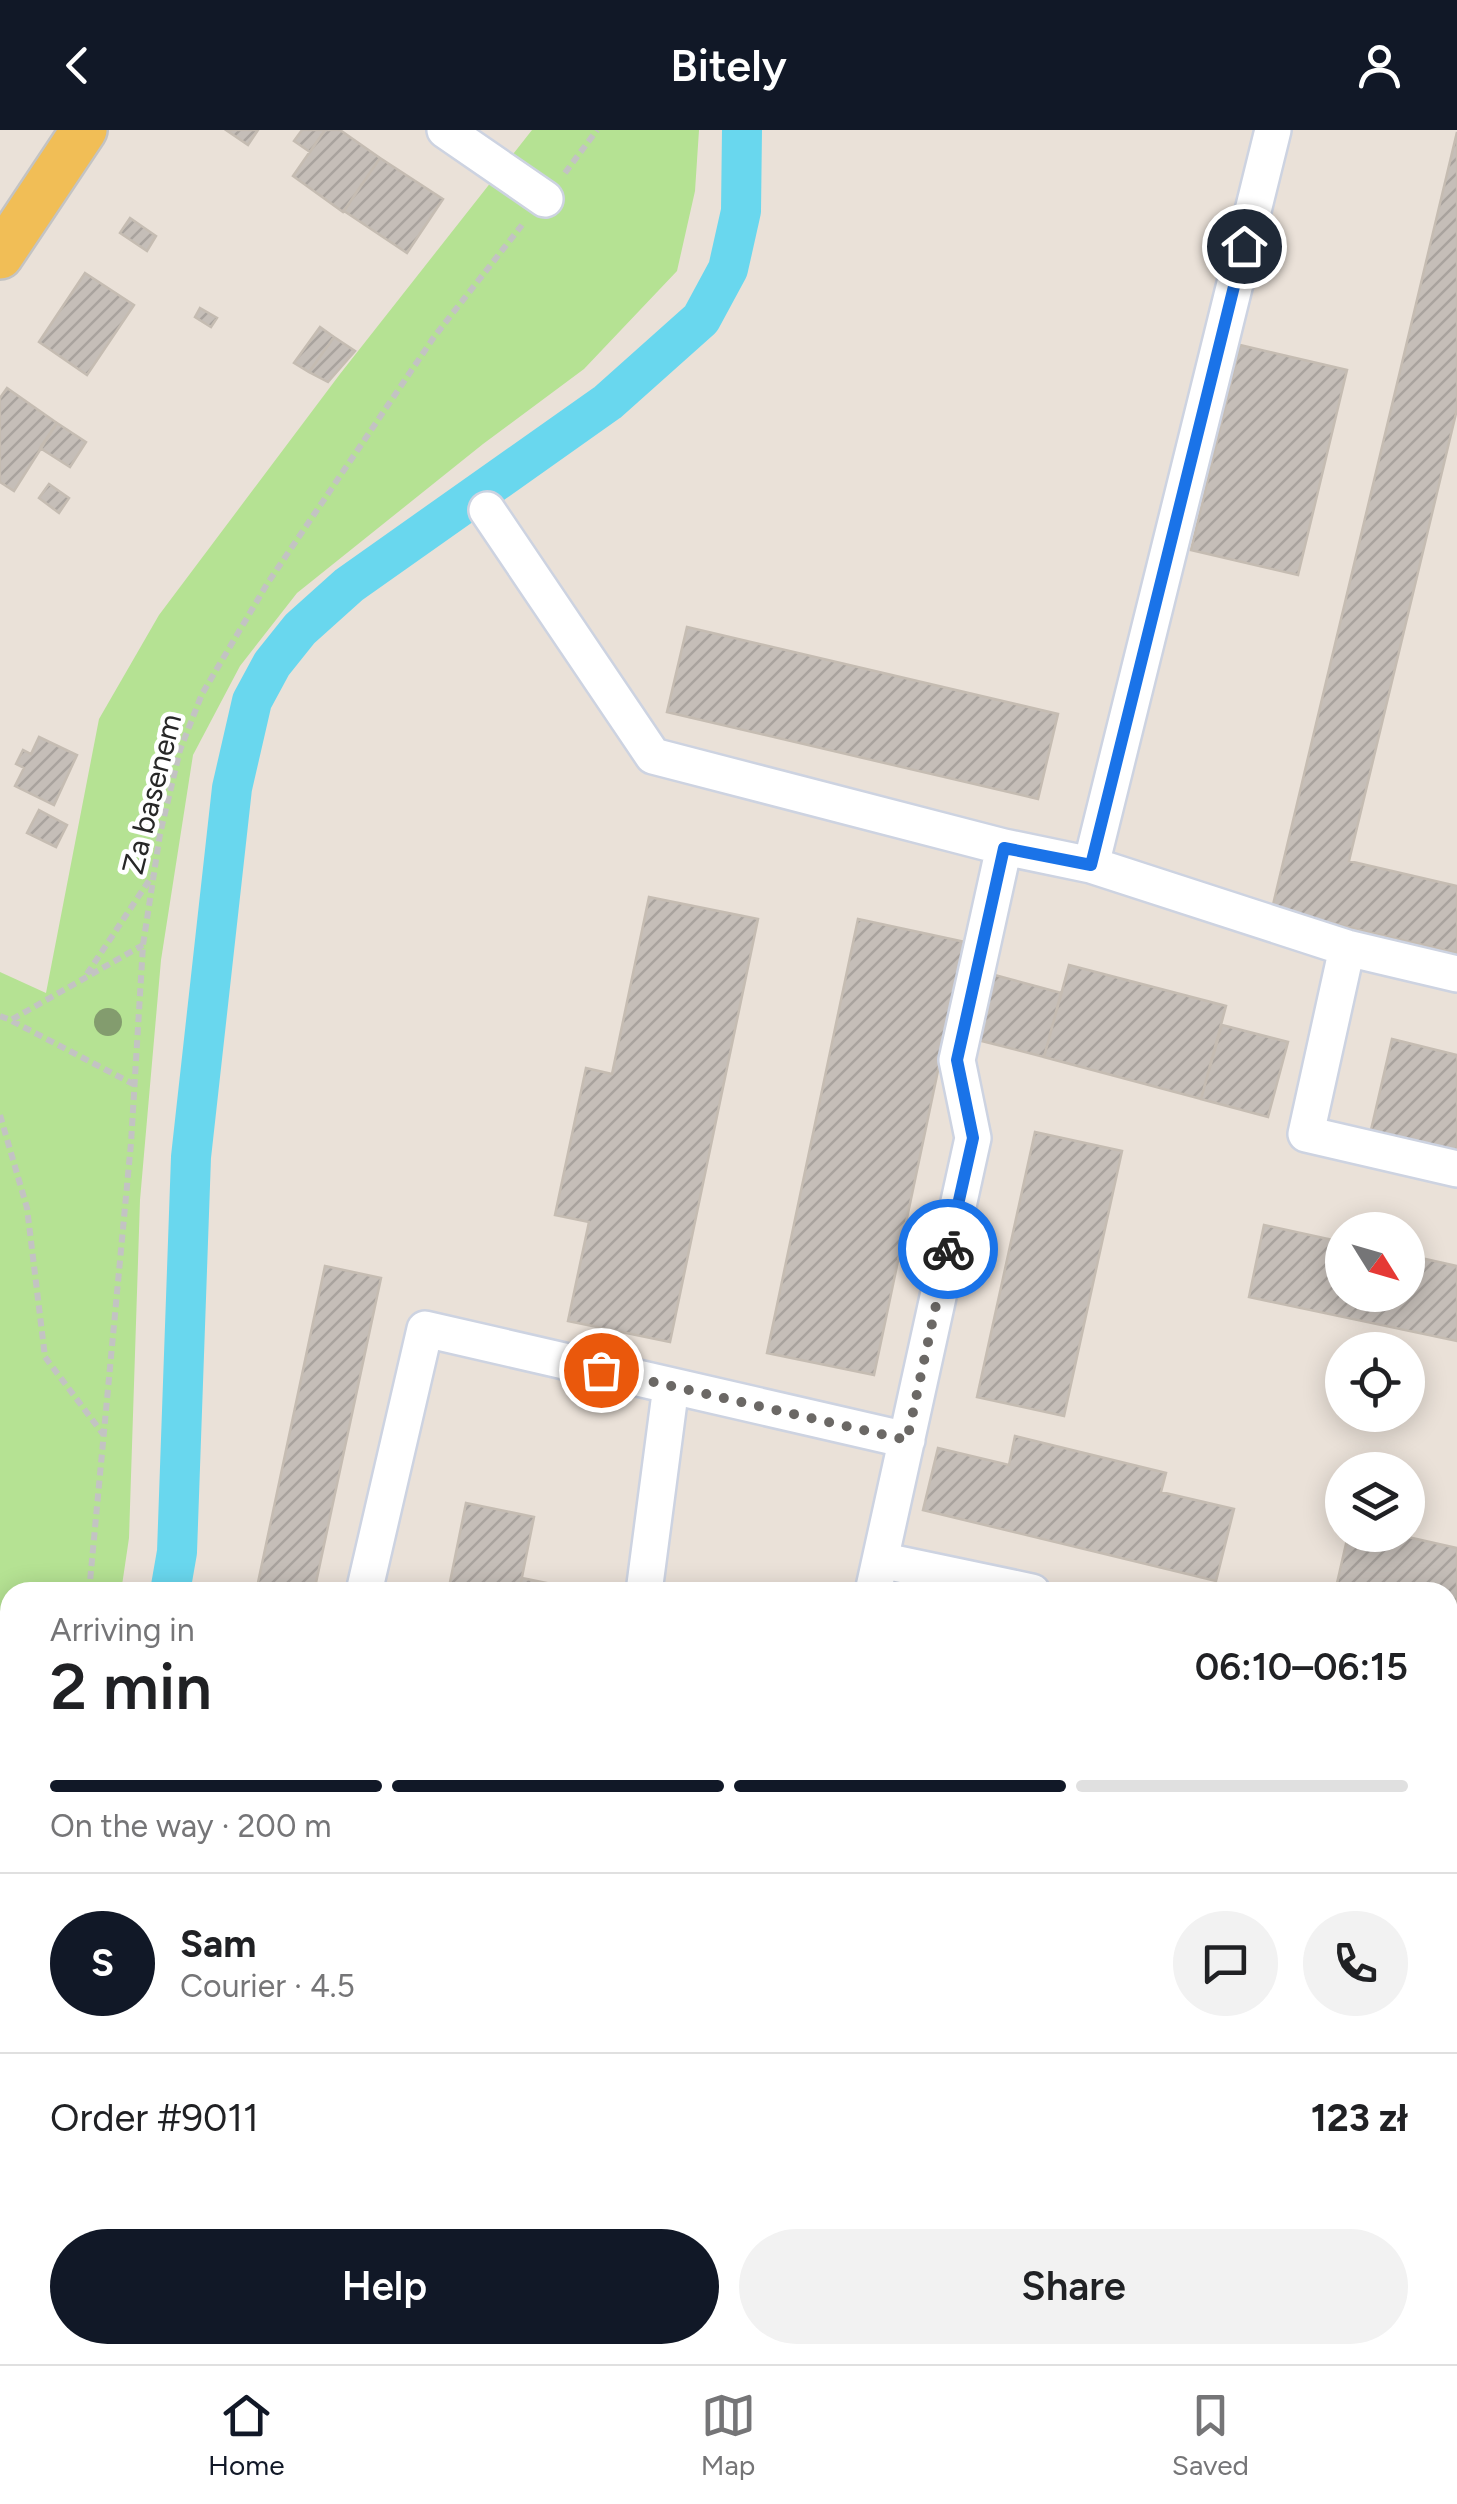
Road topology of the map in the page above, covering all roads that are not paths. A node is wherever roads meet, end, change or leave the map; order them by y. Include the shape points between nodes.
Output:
1 (84, 130) edge
2 (445, 130) edge
3 (1273, 130) edge
4 (546, 198) road end
5 (0, 256) edge
6 (487, 510) dead end
7 (1004, 848) junction
8 (1091, 865) junction
9 (1347, 948) junction
10 (1457, 974) edge
11 (1457, 1169) edge
12 (671, 1386) junction
13 (907, 1440) junction
14 (877, 1576) edge
15 (366, 1582) edge
16 (645, 1582) edge
17 (935, 1582) edge

1 - 5 main road
2 - 4 street
3 - 8 street
6 - 7 street via 652,756
7 - 8 street
7 - 13 street via 957,1060 973,1138
8 - 9 street
9 - 10 street
9 - 11 street via 1306,1134
12 - 13 street
12 - 15 street via 425,1329
12 - 16 street
13 - 14 street
14 - 17 street

